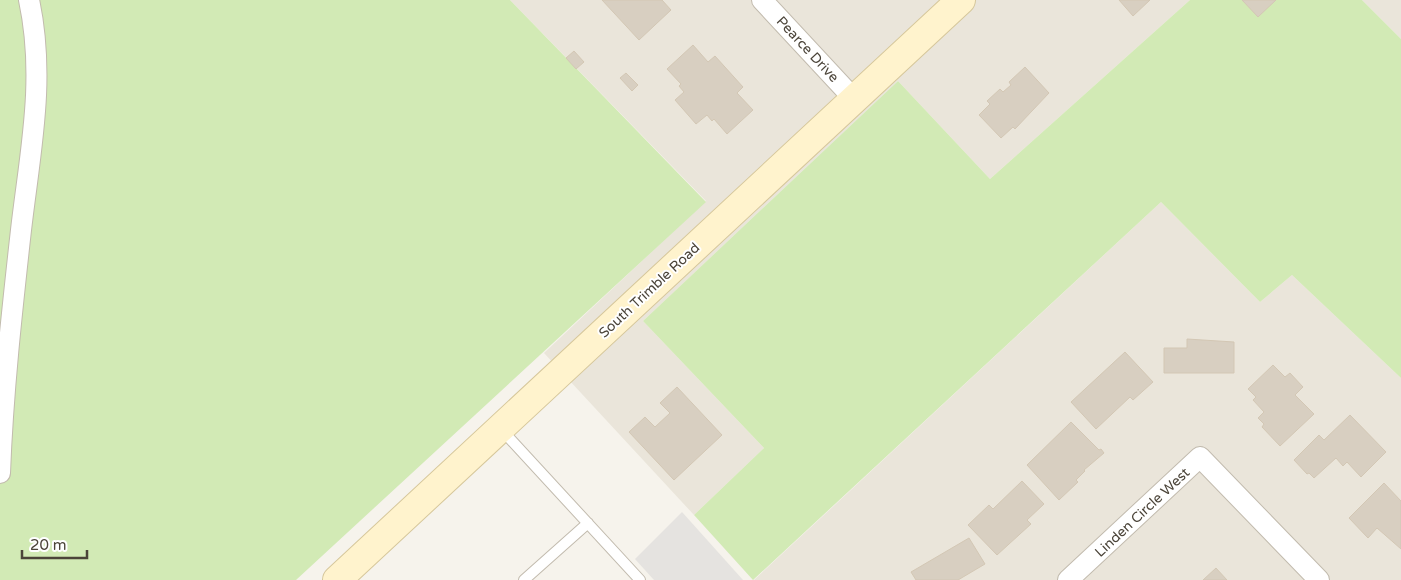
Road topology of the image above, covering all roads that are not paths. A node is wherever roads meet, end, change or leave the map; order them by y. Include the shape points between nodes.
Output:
1 (29, 0) edge
2 (762, 0) edge
3 (961, 0) edge
4 (854, 99) junction
5 (500, 428) junction
6 (0, 473) edge
7 (588, 523) junction
8 (337, 580) edge
9 (524, 580) edge
10 (640, 580) edge
11 (1068, 580) edge
12 (1319, 580) edge

1 - 6 street via 36,34 37,97 6,367
2 - 4 street, Pearce Drive
3 - 4 main road, South Trimble Road
4 - 5 main road, South Trimble Road
5 - 7 lane
5 - 8 main road, South Trimble Road
7 - 9 lane
7 - 10 lane
11 - 12 street, Linden Circle West via 1200,458

